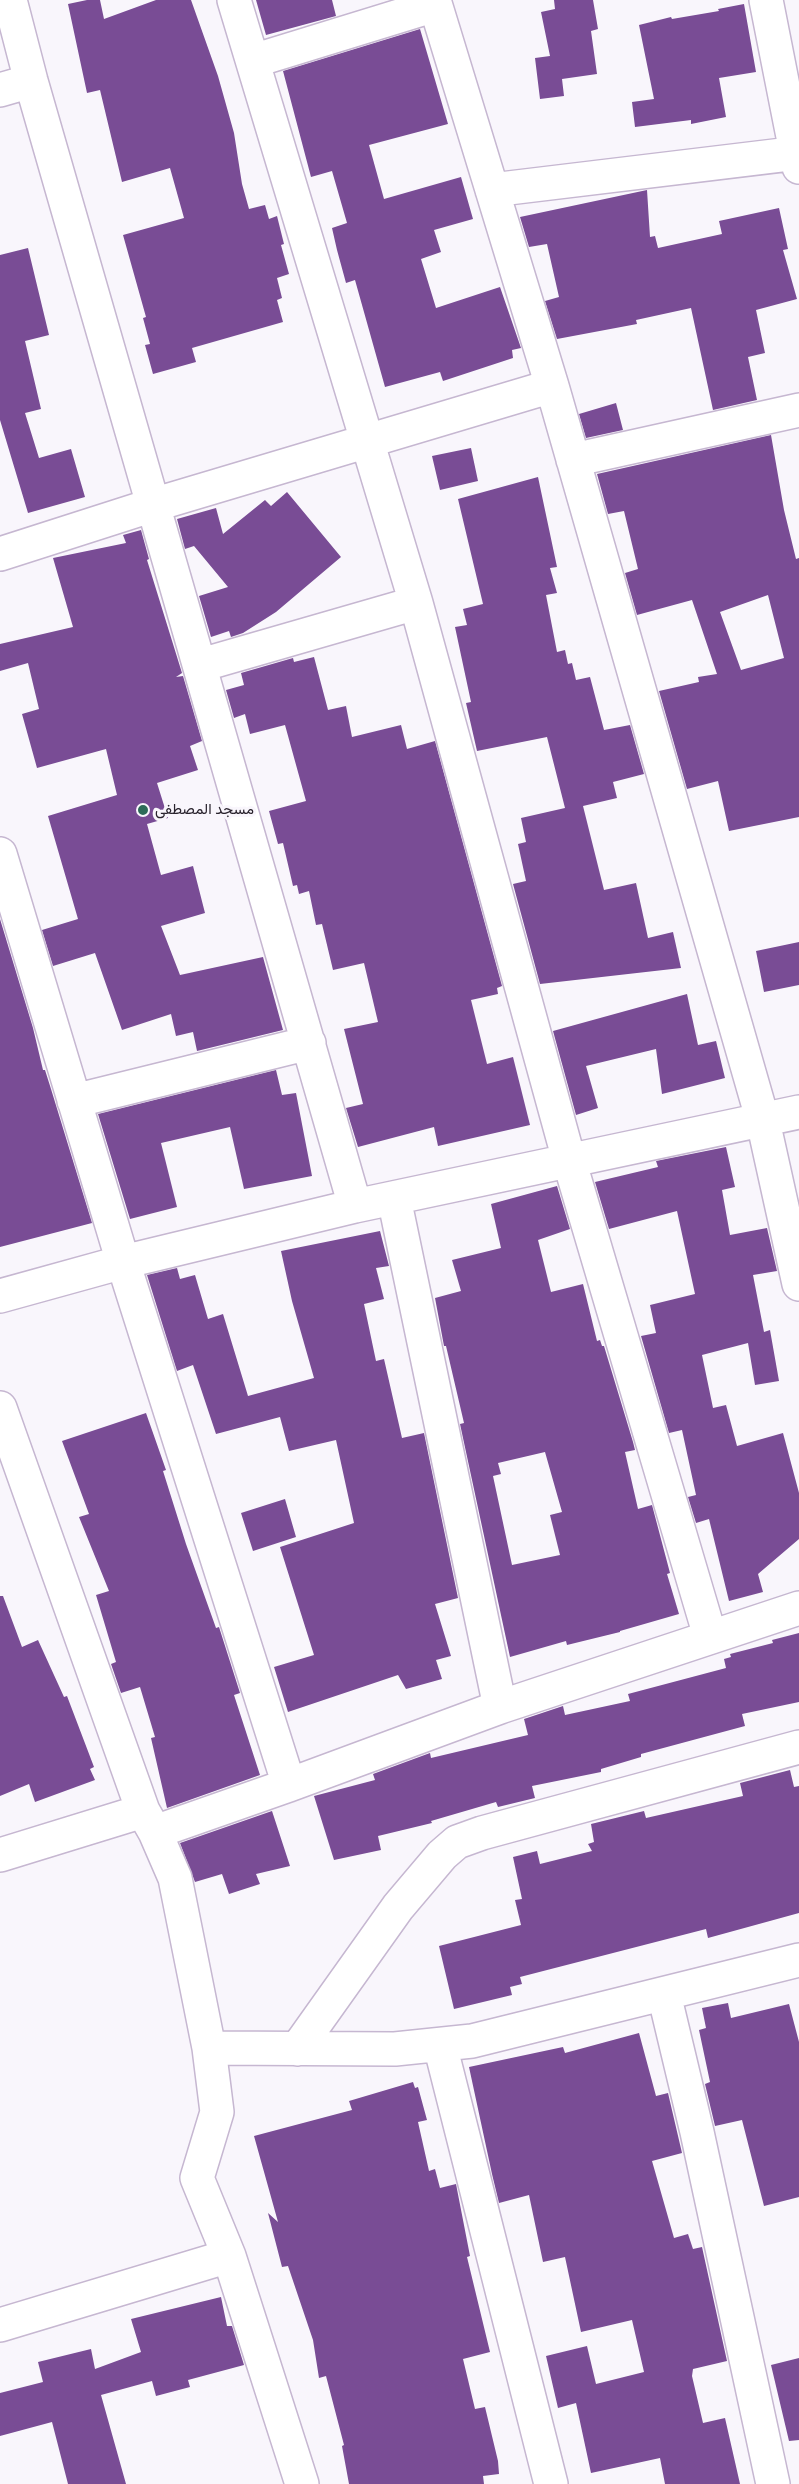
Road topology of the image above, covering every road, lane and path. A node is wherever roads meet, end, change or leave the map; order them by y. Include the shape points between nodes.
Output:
1 (10, 0) edge
2 (234, 0) edge
3 (766, 0) edge
4 (435, 2) edge
5 (252, 61) junction
6 (15, 85) edge
7 (798, 158) edge
8 (492, 190) junction
9 (552, 387) junction
10 (799, 410) edge
11 (367, 441) junction
12 (573, 460) junction
13 (153, 505) junction
14 (0, 554) edge
15 (416, 603) junction
16 (201, 665) junction
17 (0, 854) edge
18 (309, 1043) junction
19 (74, 1101) junction
20 (799, 1112) edge
21 (763, 1121) junction
22 (569, 1160) junction
23 (394, 1198) junction
24 (355, 1206) junction
25 (123, 1262) junction
26 (799, 1284) edge
27 (0, 1296) edge
28 (0, 1408) edge
29 (799, 1608) edge
30 (710, 1636) junction
31 (500, 1707) junction
32 (799, 1747) edge
33 (289, 1785) junction
34 (149, 1822) junction
35 (0, 1855) edge
36 (799, 1960) edge
37 (664, 1994) junction
38 (440, 2045) junction
39 (209, 2048) junction
40 (297, 2049) junction
41 (229, 2256) junction
42 (0, 2325) edge
43 (302, 2484) edge
44 (551, 2484) edge
45 (773, 2484) edge

1 - 6 street
2 - 5 street
3 - 7 street
4 - 5 street
4 - 8 street
5 - 11 street
6 - 13 street
7 - 8 street
8 - 9 street
9 - 11 street
9 - 12 street
10 - 12 street
11 - 13 street
11 - 15 street
12 - 21 street
13 - 14 street
13 - 16 street
15 - 16 street
15 - 22 street
16 - 18 street
17 - 19 street
18 - 19 street
18 - 24 street
19 - 25 street
20 - 21 street
21 - 22 street
21 - 26 street
22 - 23 street
22 - 30 street
23 - 24 street
23 - 31 street
24 - 25 street
25 - 27 street
25 - 33 street
28 - 34 street
29 - 30 street
30 - 31 street
31 - 33 street
32 - 40 street via 457,1842 398,1907
33 - 34 street
34 - 35 street
34 - 39 street via 175,1878
36 - 37 street
37 - 38 street via 472,2041
37 - 45 street
38 - 40 street
38 - 44 street
39 - 40 street
39 - 41 street via 218,2112 197,2178
41 - 42 street
41 - 43 street

